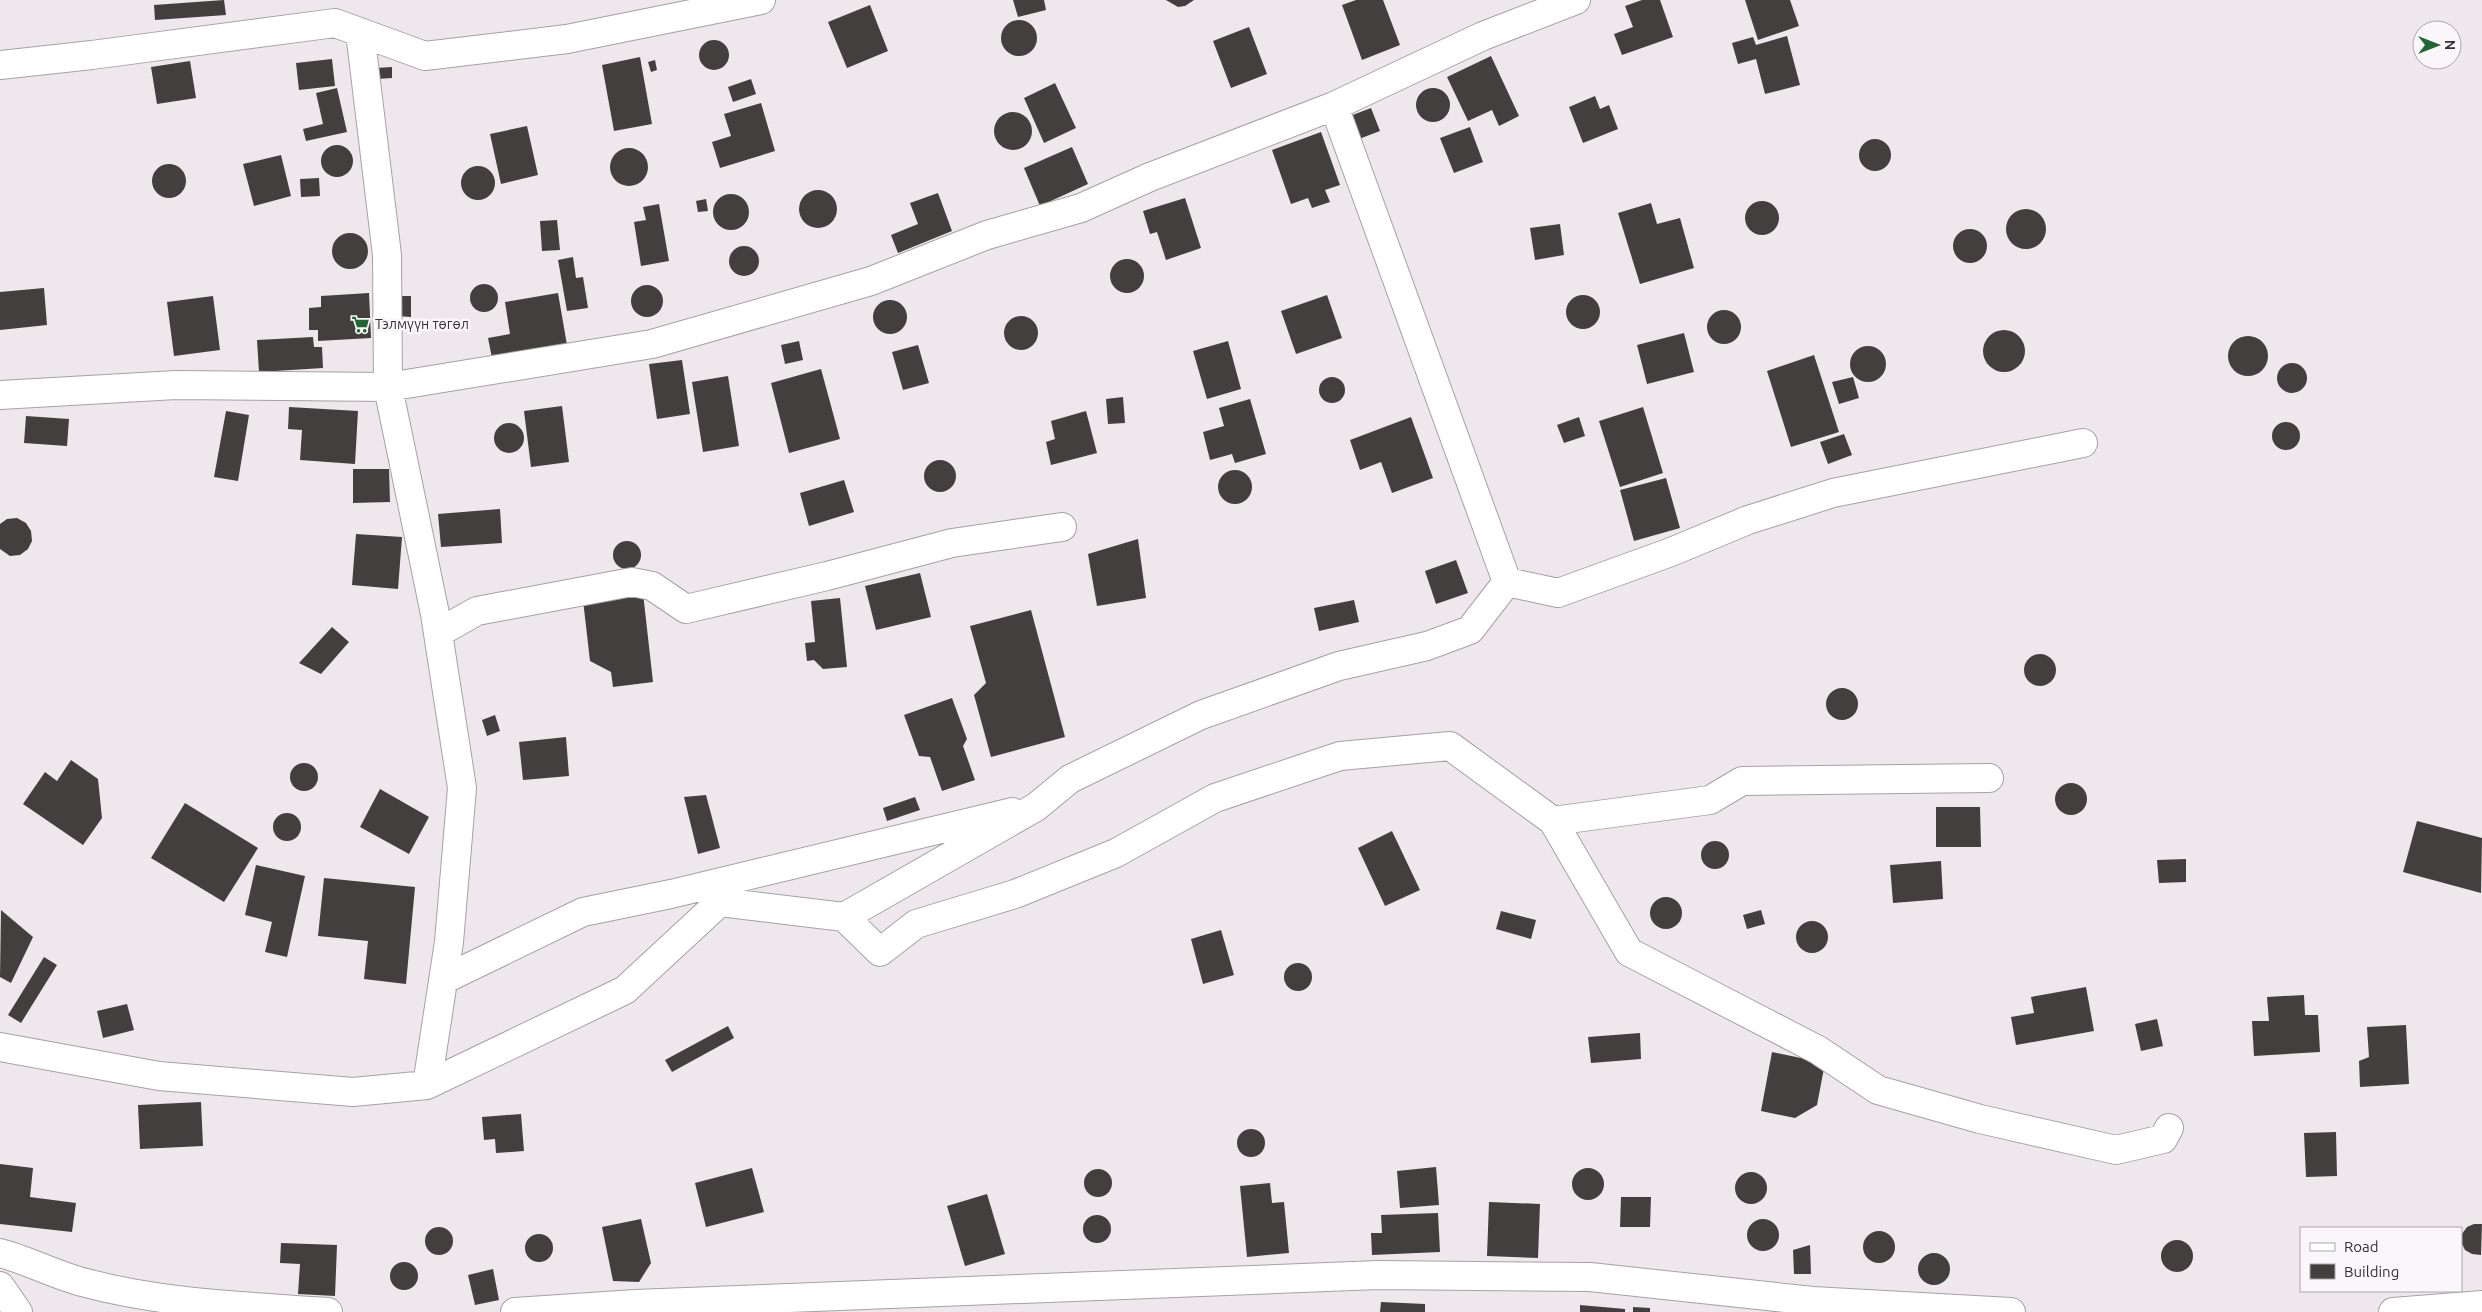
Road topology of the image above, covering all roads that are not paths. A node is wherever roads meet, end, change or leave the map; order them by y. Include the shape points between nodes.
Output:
1 (761, 0) edge
2 (1576, 0) edge
3 (360, 32) junction
4 (0, 64) edge
5 (1334, 106) junction
6 (388, 387) junction
7 (0, 395) edge
8 (2083, 443) dead end
9 (1062, 527) dead end
10 (1507, 582) junction
11 (438, 633) junction
12 (1990, 778) dead end
13 (1036, 807) junction
14 (1553, 821) junction
15 (844, 917) junction
16 (443, 980) junction
17 (0, 1047) edge
18 (427, 1085) junction
19 (2169, 1128) dead end
20 (0, 1253) edge
21 (0, 1286) edge
22 (2482, 1305) edge
23 (18, 1312) edge
24 (328, 1312) edge
25 (515, 1312) edge
26 (2011, 1312) edge
27 (2393, 1312) edge

1 - 3 street via 567,39 425,56
2 - 5 street via 1483,36
3 - 4 street via 335,23
3 - 6 street via 386,255
5 - 6 street via 1150,177 1081,208 988,235 871,281 652,344
5 - 10 street
6 - 7 street via 176,385
6 - 11 street
8 - 10 street via 1833,493 1748,520 1558,593
9 - 11 street via 952,543 686,609 652,586 632,582 476,612
10 - 13 street via 1470,630 1428,646 1339,666 1201,715 1070,779
11 - 16 street via 462,788
12 - 14 street via 1742,782 1710,800
13 - 15 street
13 - 16 street via 583,912
14 - 15 street via 1450,746 1340,756 1216,798 1116,853 1024,890 916,924 880,952
14 - 19 street via 1629,952 1818,1050 1878,1090 1980,1119 2116,1150 2163,1139
15 - 18 street via 720,902 625,990
16 - 18 street
17 - 18 street via 168,1077 353,1092
20 - 24 street via 85,1283 178,1300
21 - 23 street
22 - 27 street
25 - 26 street via 635,1304 1378,1275 1590,1277 1813,1301

